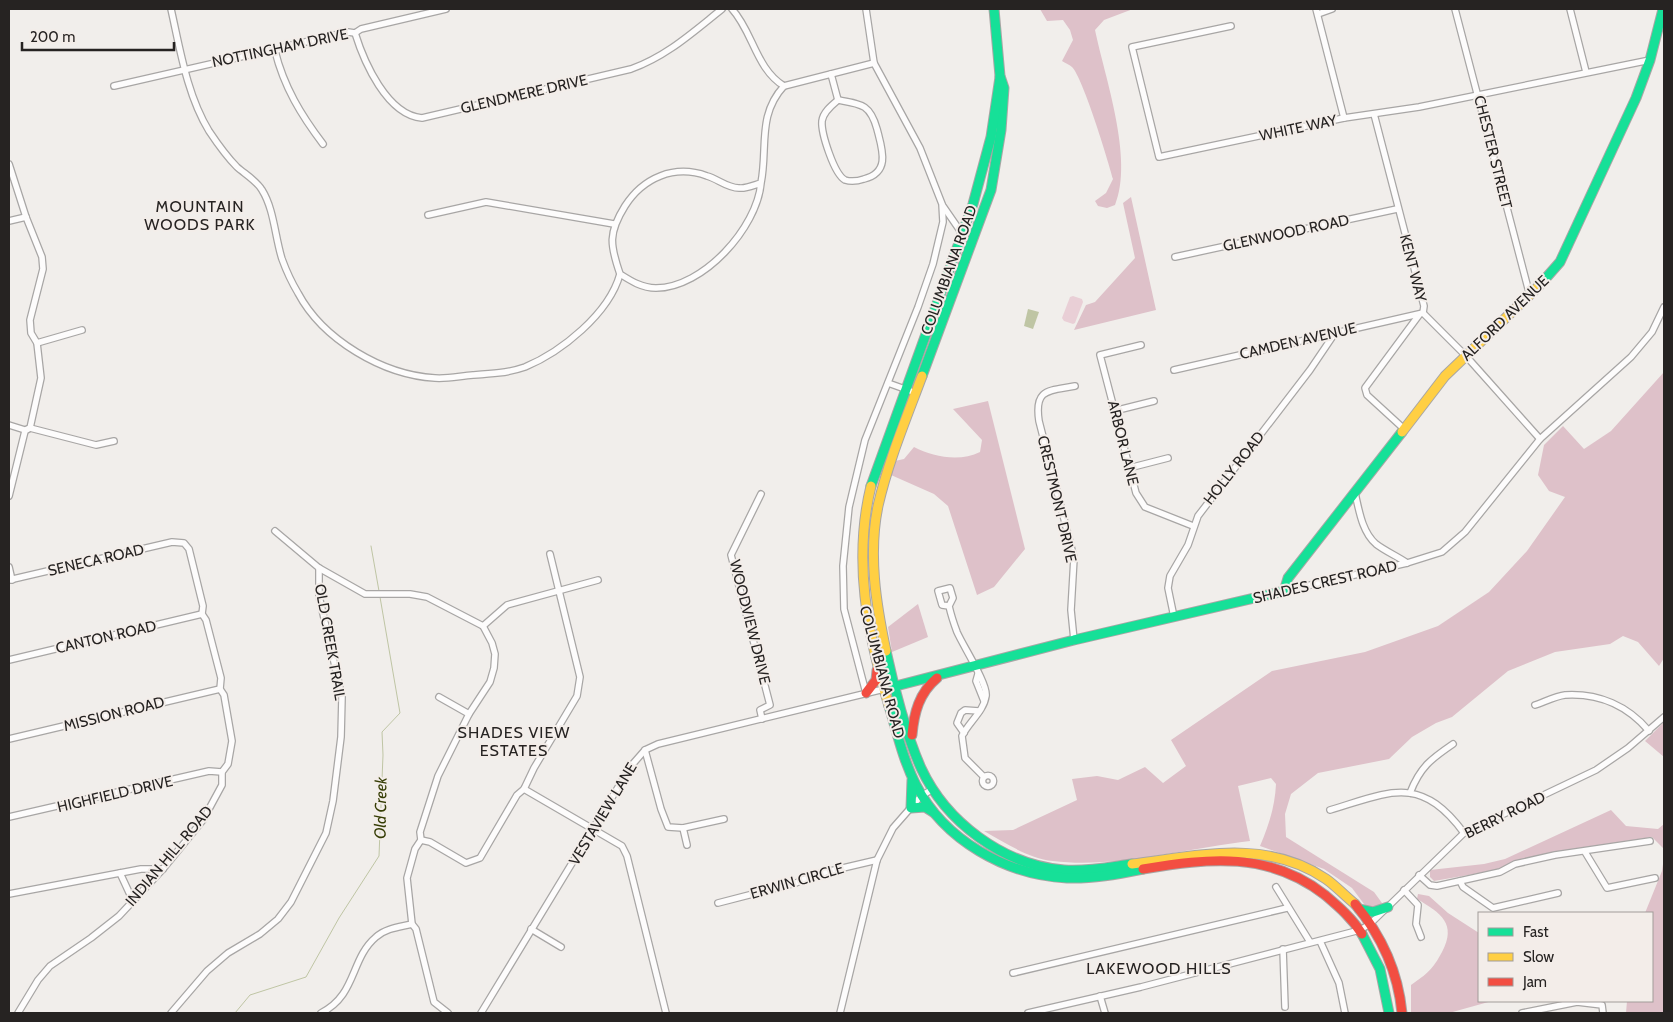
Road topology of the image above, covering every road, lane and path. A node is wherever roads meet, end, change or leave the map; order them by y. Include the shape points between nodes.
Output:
1 (170, 9) edge
2 (446, 9) edge
3 (722, 9) edge
4 (732, 9) edge
5 (866, 9) edge
6 (1332, 9) edge
7 (1455, 9) edge
8 (1570, 9) edge
9 (1663, 9) edge
10 (995, 11) edge
11 (1317, 12) edge
12 (1231, 26) dead end
13 (355, 32) junction
14 (1655, 38) junction
15 (1664, 42) edge
16 (274, 51) junction
17 (1650, 60) junction
18 (874, 63) junction
19 (185, 69) junction
20 (1586, 72) junction
21 (831, 74) junction
22 (1000, 76) junction
23 (114, 86) dead end
24 (784, 86) junction
25 (1478, 96) junction
26 (838, 100) junction
27 (1374, 114) junction
28 (1344, 118) junction
29 (323, 144) dead end
30 (9, 164) edge
31 (761, 183) junction
32 (942, 204) junction
33 (1397, 210) junction
34 (428, 215) dead end
35 (26, 217) junction
36 (9, 221) edge
37 (614, 224) junction
38 (963, 235) junction
39 (1174, 257) dead end
40 (620, 274) junction
41 (1530, 296) junction
42 (1664, 307) edge
43 (1423, 313) junction
44 (82, 330) dead end
45 (1335, 333) junction
46 (37, 343) junction
47 (1141, 345) dead end
48 (1466, 356) junction
49 (1174, 370) dead end
50 (888, 383) junction
51 (1076, 386) dead end
52 (905, 389) junction
53 (916, 392) junction
54 (1154, 401) dead end
55 (1114, 411) junction
56 (9, 425) edge
57 (30, 428) junction
58 (1403, 428) junction
59 (1540, 439) junction
60 (114, 441) dead end
61 (1168, 458) dead end
62 (1129, 468) junction
63 (1355, 493) junction
64 (760, 494) dead end
65 (9, 496) edge
66 (1194, 526) junction
67 (275, 532) dead end
68 (862, 535) junction
69 (874, 536) junction
70 (184, 543) joint
71 (550, 554) dead end
72 (1407, 563) junction
73 (9, 567) edge
74 (319, 568) junction
75 (10, 580) edge
76 (598, 580) dead end
77 (559, 590) junction
78 (1284, 591) junction
79 (949, 606) dead end
80 (202, 614) junction
81 (1174, 617) junction
82 (483, 626) junction
83 (881, 630) junction
84 (868, 632) junction
85 (1074, 640) junction
86 (9, 660) edge
87 (877, 665) junction
88 (976, 670) junction
89 (940, 675) junction
90 (896, 686) junction
91 (220, 689) junction
92 (884, 689) junction
93 (866, 693) junction
94 (440, 697) dead end
95 (1535, 705) dead end
96 (979, 711) junction
97 (470, 714) junction
98 (1664, 717) edge
99 (762, 719) junction
100 (1649, 731) junction
101 (964, 733) junction
102 (9, 739) edge
103 (912, 740) junction
104 (1453, 744) dead end
105 (645, 750) junction
106 (222, 772) junction
107 (912, 777) junction
108 (984, 777) dead end
109 (524, 789) junction
110 (934, 790) junction
111 (1410, 793) junction
112 (921, 796) junction
113 (910, 808) junction
114 (1330, 810) dead end
115 (934, 813) junction
116 (9, 817) edge
117 (724, 819) dead end
118 (683, 828) junction
119 (594, 829) junction
120 (1464, 833) junction
121 (420, 840) junction
122 (1650, 841) dead end
123 (687, 845) dead end
124 (1585, 852) junction
125 (1206, 856) junction
126 (877, 860) junction
127 (163, 869) junction
128 (120, 874) junction
129 (1419, 875) junction
130 (1655, 878) dead end
131 (1460, 881) junction
132 (1276, 887) dead end
133 (1404, 890) junction
134 (1558, 893) dead end
135 (9, 894) edge
136 (133, 901) junction
137 (718, 903) dead end
138 (1388, 907) junction
139 (1287, 908) junction
140 (1359, 908) junction
141 (1494, 911) edge
142 (412, 924) junction
143 (1370, 924) junction
144 (531, 929) junction
145 (1360, 930) junction
146 (1421, 936) dead end
147 (1320, 941) junction
148 (1310, 942) junction
149 (561, 947) dead end
150 (1283, 949) junction
151 (1013, 973) dead end
152 (1100, 996) junction
153 (1285, 1007) dead end
154 (18, 1013) edge
155 (171, 1013) edge
156 (321, 1013) edge
157 (448, 1013) edge
158 (482, 1013) edge
159 (665, 1013) edge
160 (840, 1013) edge
161 (1028, 1013) edge
162 (1105, 1013) edge
163 (1345, 1013) edge
164 (1389, 1013) edge
165 (1402, 1013) edge
166 (1522, 1013) edge
167 (1603, 1013) edge

1 - 19 street
2 - 13 street, NOTTINGHAM DRIVE
3 - 13 street, GLENDMERE DRIVE via 669,51 645,64 422,118 402,112 387,97 362,55
4 - 24 street via 764,66 775,81
5 - 18 street
6 - 11 street
7 - 25 street, CHESTER STREET
8 - 20 street
9 - 14 main road, ALFORD AVENUE
10 - 22 main road, COLUMBIANA ROAD
11 - 28 street
12 - 28 street, WHITE WAY via 1132,47 1159,158
13 - 16 street, NOTTINGHAM DRIVE
14 - 15 street
14 - 17 main road, ALFORD AVENUE
16 - 19 street, NOTTINGHAM DRIVE
16 - 29 street via 288,91
17 - 20 street, WHITE WAY
17 - 41 main road, ALFORD AVENUE via 1570,245 1554,271
18 - 21 street
18 - 32 street via 920,148
19 - 23 street, NOTTINGHAM DRIVE
19 - 40 street via 196,105 209,131 235,165 262,189 282,260 298,294 319,322 377,363 435,378 518,369 542,360 579,333 604,304
20 - 25 street, WHITE WAY
21 - 24 street
21 - 26 street
22 - 38 main road, COLUMBIANA ROAD via 986,161
22 - 53 main road, COLUMBIANA ROAD via 1004,88 1002,115 991,190
24 - 31 street via 769,107 765,122
25 - 27 street, WHITE WAY
25 - 41 street, CHESTER STREET
26 - 26 street via 827,110 822,121 835,172 852,181 872,177 884,160 872,113 852,101
27 - 28 street, WHITE WAY
27 - 33 street, KENT WAY
30 - 35 street
31 - 37 street via 738,188 698,173 676,171 663,174 646,182 632,195
31 - 40 street via 756,206 743,232 702,271 678,283 656,288 639,285
32 - 38 street
32 - 50 street via 942,222 933,264
33 - 39 street, GLENWOOD ROAD
33 - 43 street, KENT WAY via 1416,274
34 - 37 street via 486,202
35 - 36 street
35 - 46 street via 42,257 43,269 30,320 31,333
37 - 40 street via 612,244
38 - 52 main road, COLUMBIANA ROAD
41 - 48 main road, ALFORD AVENUE
42 - 59 street, SHADES CREST ROAD via 1652,332 1631,357
43 - 45 street, CAMDEN AVENUE
43 - 48 street, KENT WAY
43 - 58 street via 1416,317 1365,388 1367,395
44 - 46 street
45 - 49 street, CAMDEN AVENUE
45 - 66 street, HOLLY ROAD via 1203,507
46 - 57 street via 41,378
47 - 55 street, ARBOR LANE via 1100,355
48 - 58 main road, ALFORD AVENUE via 1445,376
48 - 59 street, KENT WAY
50 - 52 street
50 - 93 street via 858,462 843,566 844,609
51 - 85 street, CRESTMONT DRIVE via 1043,393 1037,406 1074,558 1071,610
52 - 53 street
52 - 68 main road, COLUMBIANA ROAD via 871,486
53 - 69 main road, COLUMBIANA ROAD via 882,489
54 - 55 street
55 - 62 street, ARBOR LANE
56 - 57 street via 24,430
57 - 60 street via 96,445
57 - 65 street via 25,431
58 - 63 main road, ALFORD AVENUE
59 - 72 street, SHADES CREST ROAD via 1455,542 1442,552
61 - 62 street
62 - 66 street, ARBOR LANE via 1138,499 1145,507
63 - 72 street via 1368,535 1376,544
63 - 78 main road, ALFORD AVENUE via 1288,578
64 - 99 street, WOODVIEW DRIVE via 732,555 770,704 760,710
66 - 81 street, HOLLY ROAD via 1188,545 1170,576 1169,595
67 - 74 street
68 - 69 main road
68 - 84 main road, COLUMBIANA ROAD via 862,593
69 - 83 main road, COLUMBIANA ROAD via 873,575
70 - 75 street, SENECA ROAD via 172,542
70 - 80 street, INDIAN HILL ROAD via 189,550 203,606
71 - 77 street
72 - 78 street, SHADES CREST ROAD
73 - 75 street
74 - 82 street via 365,594 427,597
74 - 155 street, OLD CREEK TRAIL via 319,596 342,697 341,737 326,833 291,902 278,919 207,971
76 - 77 street
77 - 82 street via 506,605
77 - 109 street via 580,686
78 - 81 main road, SHADES CREST ROAD
79 - 88 street via 957,632
80 - 86 street, CANTON ROAD
80 - 91 street, INDIAN HILL ROAD via 221,678
81 - 85 main road, SHADES CREST ROAD
82 - 97 street via 495,654 494,668 490,682
83 - 84 main road
83 - 90 main road, COLUMBIANA ROAD
84 - 87 main road, COLUMBIANA ROAD
85 - 88 main road, SHADES CREST ROAD
87 - 92 main road, COLUMBIANA ROAD
87 - 93 main road via 876,680
88 - 89 main road, SHADES CREST ROAD
88 - 96 street via 986,696
89 - 90 main road, SHADES CREST ROAD
89 - 103 main road via 927,686 917,705
90 - 92 main road, SHADES CREST ROAD
90 - 103 main road, COLUMBIANA ROAD
91 - 102 street, MISSION ROAD
91 - 106 street, INDIAN HILL ROAD via 224,695 232,741 228,764
92 - 93 street, VESTAVIEW LANE
92 - 107 main road, COLUMBIANA ROAD
93 - 99 street, VESTAVIEW LANE
94 - 97 street
95 - 100 street via 1564,695 1593,698 1620,705
96 - 101 street
96 - 101 street via 965,710 961,713 957,723
97 - 121 street via 438,776
98 - 100 street, BERRY ROAD
99 - 105 street, VESTAVIEW LANE
100 - 120 street, BERRY ROAD via 1584,777
101 - 108 street via 965,758
103 - 110 main road, COLUMBIANA ROAD via 920,766
104 - 111 street via 1427,763 1416,777
105 - 118 street via 668,827
105 - 119 street, VESTAVIEW LANE via 631,766
106 - 116 street, HIGHFIELD DRIVE via 209,771
106 - 127 street, INDIAN HILL ROAD via 222,785 212,806
107 - 112 main road, COLUMBIANA ROAD
107 - 113 main road
109 - 119 street
109 - 121 street via 517,795 480,858 472,862 460,860 430,842
110 - 112 street
110 - 125 main road, COLUMBIANA ROAD via 974,834 1006,855 1042,866 1065,870
111 - 114 street via 1384,794
111 - 120 street via 1442,807
112 - 113 street
112 - 115 main road, COLUMBIANA ROAD
113 - 115 main road via 925,807
113 - 126 street via 893,828
115 - 125 main road, COLUMBIANA ROAD via 970,845 998,861 1034,874 1090,877
117 - 118 street
118 - 123 street
119 - 144 street, VESTAVIEW LANE
119 - 159 street via 622,846 627,856
120 - 129 street, BERRY ROAD
121 - 142 street via 407,878
122 - 124 street
124 - 130 street via 1607,888
124 - 131 street via 1515,864 1500,872
125 - 140 main road, COLUMBIANA ROAD via 1248,852 1291,862 1324,878
125 - 145 main road, COLUMBIANA ROAD via 1252,862 1294,875 1331,899
126 - 137 street, ERWIN CIRCLE
126 - 160 street
127 - 128 street
127 - 136 street, INDIAN HILL ROAD
128 - 135 street
128 - 136 street
129 - 131 street via 1433,886
129 - 133 street, BERRY ROAD
131 - 141 street via 1463,887
132 - 139 street
133 - 138 street, BERRY ROAD
133 - 146 street via 1418,905 1416,924
134 - 141 street
136 - 154 street, INDIAN HILL ROAD via 92,938 50,966
138 - 140 main road via 1373,912
138 - 143 street, BERRY ROAD
139 - 148 street
139 - 151 street
140 - 143 main road, COLUMBIANA ROAD
142 - 156 street via 377,936 366,948 343,996
142 - 157 street via 434,1002
143 - 145 street, BERRY ROAD
143 - 165 main road, COLUMBIANA ROAD via 1392,966
144 - 149 street
144 - 158 street, VESTAVIEW LANE
145 - 147 street, BERRY ROAD
145 - 164 main road, COLUMBIANA ROAD via 1386,987
147 - 148 street, BERRY ROAD
147 - 163 street via 1339,983
148 - 150 street, BERRY ROAD
150 - 152 street, BERRY ROAD
150 - 153 street
152 - 161 street, BERRY ROAD
152 - 162 street
166 - 167 street via 1577,1002 1602,1005

